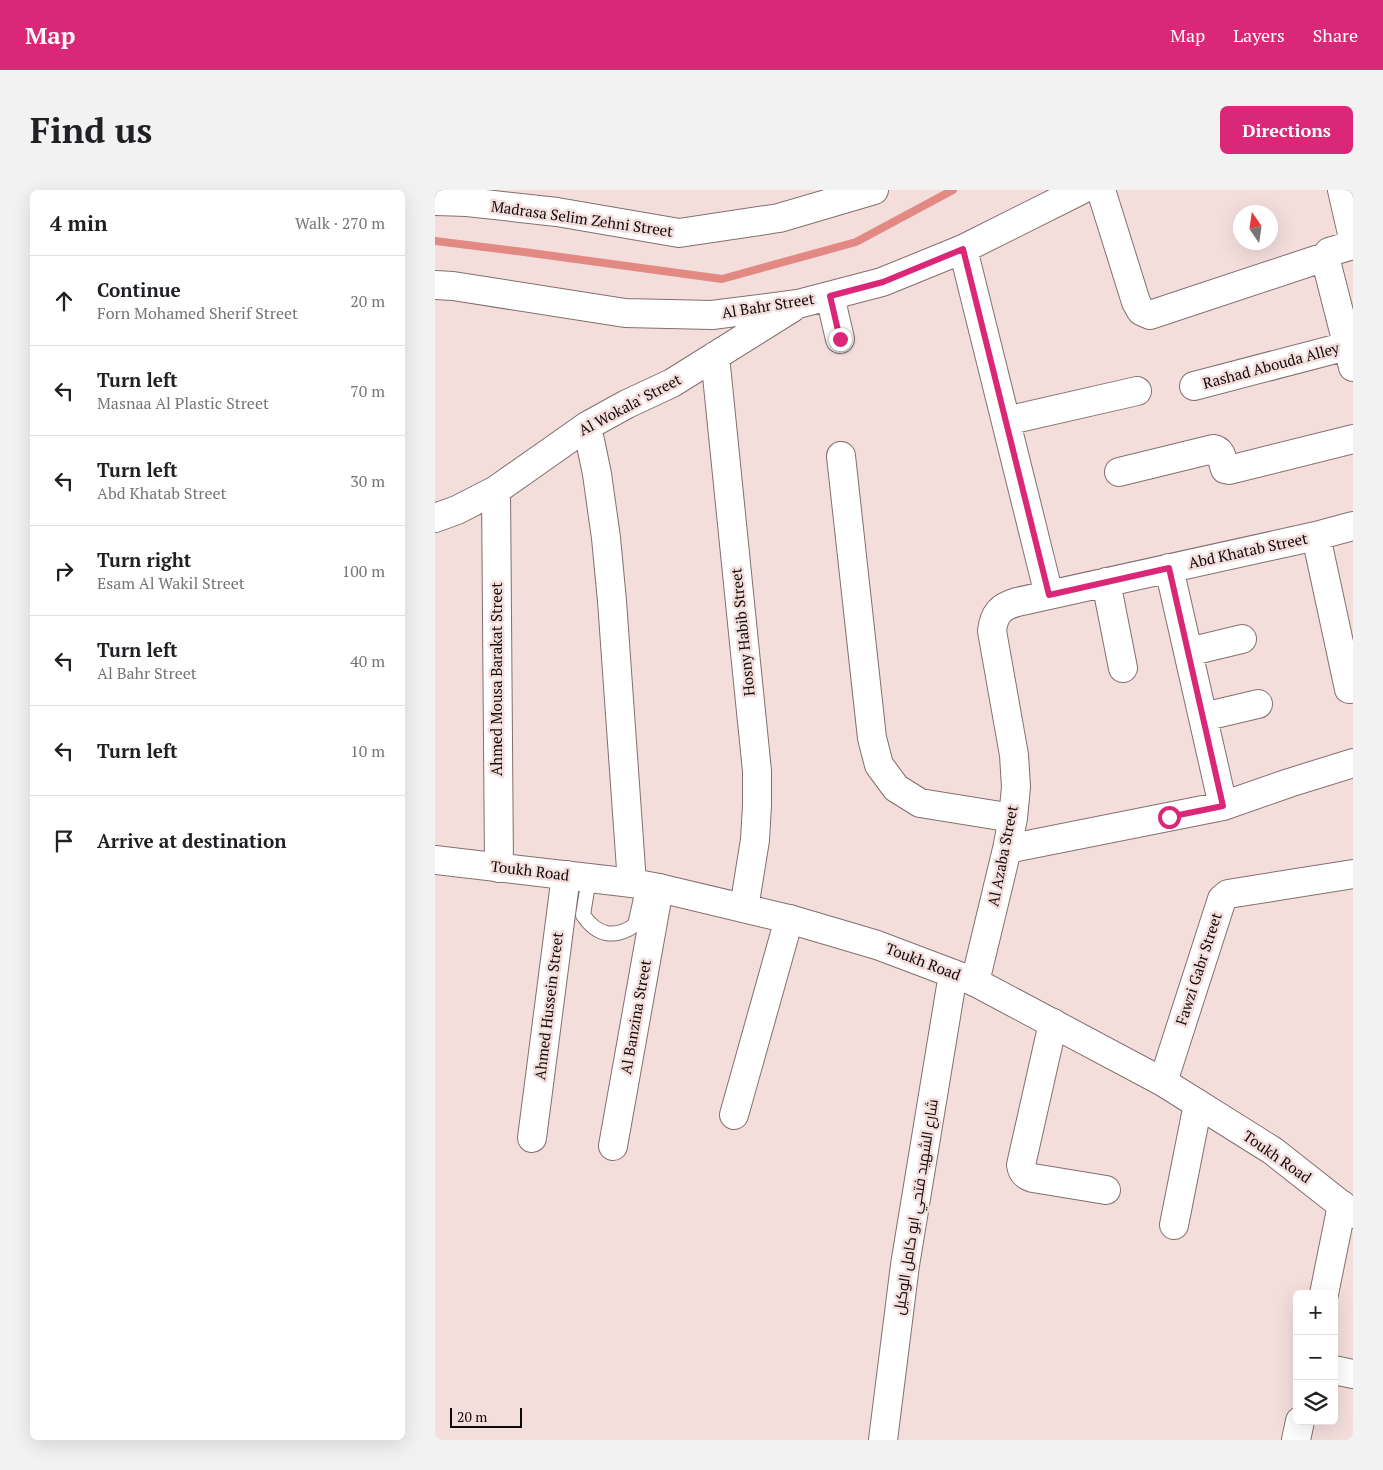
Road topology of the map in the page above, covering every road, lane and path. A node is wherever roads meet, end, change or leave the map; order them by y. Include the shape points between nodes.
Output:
1 (875, 190) edge
2 (1081, 190) edge
3 (1101, 190) edge
4 (1342, 190) edge
5 (435, 201) edge
6 (1353, 238) edge
7 (1353, 245) edge
8 (963, 249) junction
9 (1325, 257) junction
10 (435, 285) edge
11 (830, 296) junction
12 (798, 304) junction
13 (840, 339) dead end
14 (715, 356) junction
15 (1350, 357) edge
16 (1194, 386) dead end
17 (1137, 391) dead end
18 (1006, 421) junction
19 (587, 426) junction
20 (1353, 439) edge
21 (841, 456) dead end
22 (1119, 472) dead end
23 (496, 490) junction
24 (435, 518) edge
25 (1353, 526) edge
26 (1316, 536) junction
27 (1169, 568) junction
28 (1106, 582) junction
29 (1049, 595) junction
30 (998, 612) joint
31 (1242, 640) dead end
32 (1188, 652) junction
33 (1123, 668) dead end
34 (1349, 689) dead end
35 (1258, 704) dead end
36 (1203, 717) junction
37 (1353, 763) edge
38 (1223, 806) junction
39 (1013, 818) junction
40 (1007, 849) junction
41 (435, 860) edge
42 (499, 868) junction
43 (1353, 874) edge
44 (577, 877) junction
45 (645, 885) junction
46 (744, 908) junction
47 (789, 920) junction
48 (964, 978) junction
49 (1053, 1023) junction
50 (1163, 1082) junction
51 (1198, 1104) junction
52 (733, 1115) dead end
53 (532, 1138) dead end
54 (613, 1146) dead end
55 (1106, 1190) dead end
56 (1347, 1209) edge
57 (1174, 1225) dead end
58 (1325, 1290) edge
59 (1338, 1371) edge
60 (1353, 1374) edge
61 (1299, 1425) edge
62 (883, 1440) edge
63 (1296, 1440) edge

1 - 5 street, Madrasa Selim Zehni Street via 779,218 679,233 557,212
2 - 8 street, Al Bahr Street
3 - 9 street via 1136,302 1141,311 1150,315
4 - 6 street
7 - 9 street via 1329,252
8 - 11 street, Al Bahr Street via 883,282
8 - 18 street
9 - 15 street
10 - 12 street, Al Bahr Street via 625,313 711,315
11 - 12 street, Al Bahr Street
11 - 13 street
12 - 14 street, Al Wokala' Street
14 - 19 street, Al Wokala' Street via 672,384
14 - 46 street, Hosny Habib Street via 757,771 755,840
15 - 16 street, Rashad Abouda Alley
17 - 18 street
18 - 29 street
19 - 23 street, Al Wokala' Street
19 - 45 street, Al Banzina Street via 606,538
20 - 22 street via 1229,470 1225,469 1220,452 1213,449
21 - 39 street via 872,738 879,765 896,788 920,803
23 - 24 street, Al Wokala' Street
23 - 42 street, Ahmed Mousa Barakat Street
25 - 26 street, Abd Khatab Street
26 - 27 street, Abd Khatab Street
26 - 34 street
27 - 28 street, Abd Khatab Street
27 - 32 street
28 - 29 street, Abd Khatab Street
28 - 33 street
29 - 30 street, Abd Khatab Street via 1007,605
30 - 39 street, Al Azaba Street via 992,631 1014,755 1016,787
31 - 32 street
32 - 36 street
35 - 36 street
36 - 38 street
37 - 38 street
38 - 40 street
39 - 40 street, Al Azaba Street
40 - 48 street, Al Azaba Street
41 - 42 street, Toukh Road
42 - 44 street, Toukh Road
43 - 50 street, Fawzi Gabr Street via 1228,894 1222,899
44 - 45 street, Toukh Road
44 - 45 lane via 583,916 594,928 609,934 619,934 635,925
44 - 53 street, Ahmed Hussein Street
45 - 46 street, Toukh Road
45 - 54 street, Al Banzina Street
46 - 47 street, Toukh Road
47 - 48 street, Toukh Road via 877,945
47 - 52 street
48 - 49 street, Toukh Road
48 - 62 street, شارع الشهيد فتحي ابو كامل الوكيل via 905,1265
49 - 50 street, Toukh Road
49 - 55 street via 1022,1169 1024,1174 1033,1178
50 - 51 street, Toukh Road
51 - 56 street, Toukh Road via 1273,1151
51 - 57 street
56 - 58 street
59 - 60 street
61 - 63 street

